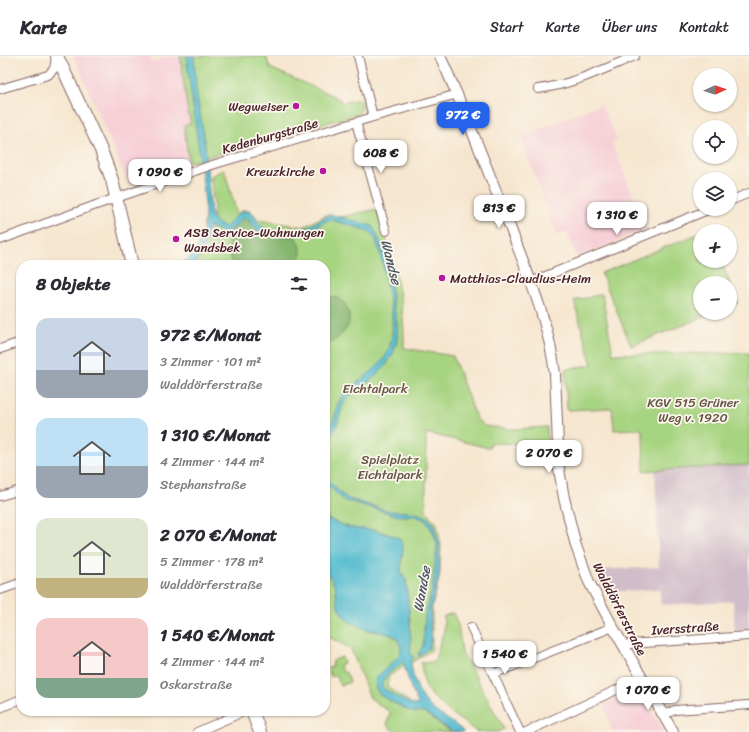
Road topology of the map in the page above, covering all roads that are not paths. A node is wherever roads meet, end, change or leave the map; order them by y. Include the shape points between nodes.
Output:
1 (57, 56) edge
2 (358, 56) edge
3 (440, 56) edge
4 (635, 56) edge
5 (619, 59) edge
6 (0, 89) edge
7 (538, 89) dead end
8 (458, 94) junction
9 (373, 117) junction
10 (356, 122) junction
11 (749, 193) edge
12 (117, 198) junction
13 (737, 198) edge
14 (693, 216) edge
15 (386, 231) dead end
16 (0, 240) edge
17 (131, 260) edge
18 (531, 282) junction
19 (16, 343) edge
20 (0, 348) edge
21 (16, 491) edge
22 (0, 496) edge
23 (16, 584) edge
24 (0, 590) edge
25 (471, 627) dead end
26 (613, 627) junction
27 (749, 636) edge
28 (624, 647) junction
29 (493, 674) junction
30 (642, 678) junction
31 (16, 701) edge
32 (749, 705) edge
33 (0, 708) edge
34 (663, 715) junction
35 (234, 716) edge
36 (254, 716) edge
37 (197, 732) edge
38 (260, 732) edge
39 (520, 732) edge
40 (526, 732) edge
41 (673, 732) edge

1 - 6 street via 55,66 48,75
1 - 12 main road via 101,150
2 - 9 street
3 - 8 street, Walddörferstraße
4 - 5 street
5 - 7 street via 568,83
8 - 9 street, Kedenburgstraße
8 - 18 street, Walddörferstraße
9 - 10 street, Kedenburgstraße
10 - 12 street, Kedenburgstraße via 196,170
10 - 15 street
11 - 13 street
12 - 16 street, Kedenburgstraße
12 - 17 main road
14 - 18 street
18 - 26 street, Walddörferstraße via 553,360 559,469 564,498 576,546 589,582
19 - 20 street
21 - 22 street
23 - 24 street
25 - 29 street
26 - 28 street, Walddörferstraße
26 - 29 street
27 - 28 street, Iversstraße via 629,644
28 - 30 street, Walddörferstraße
29 - 39 street
30 - 34 street, Walddörferstraße
30 - 40 street
31 - 33 street
32 - 34 street via 675,710
34 - 41 street, Walddörferstraße
35 - 37 street
36 - 38 main road

